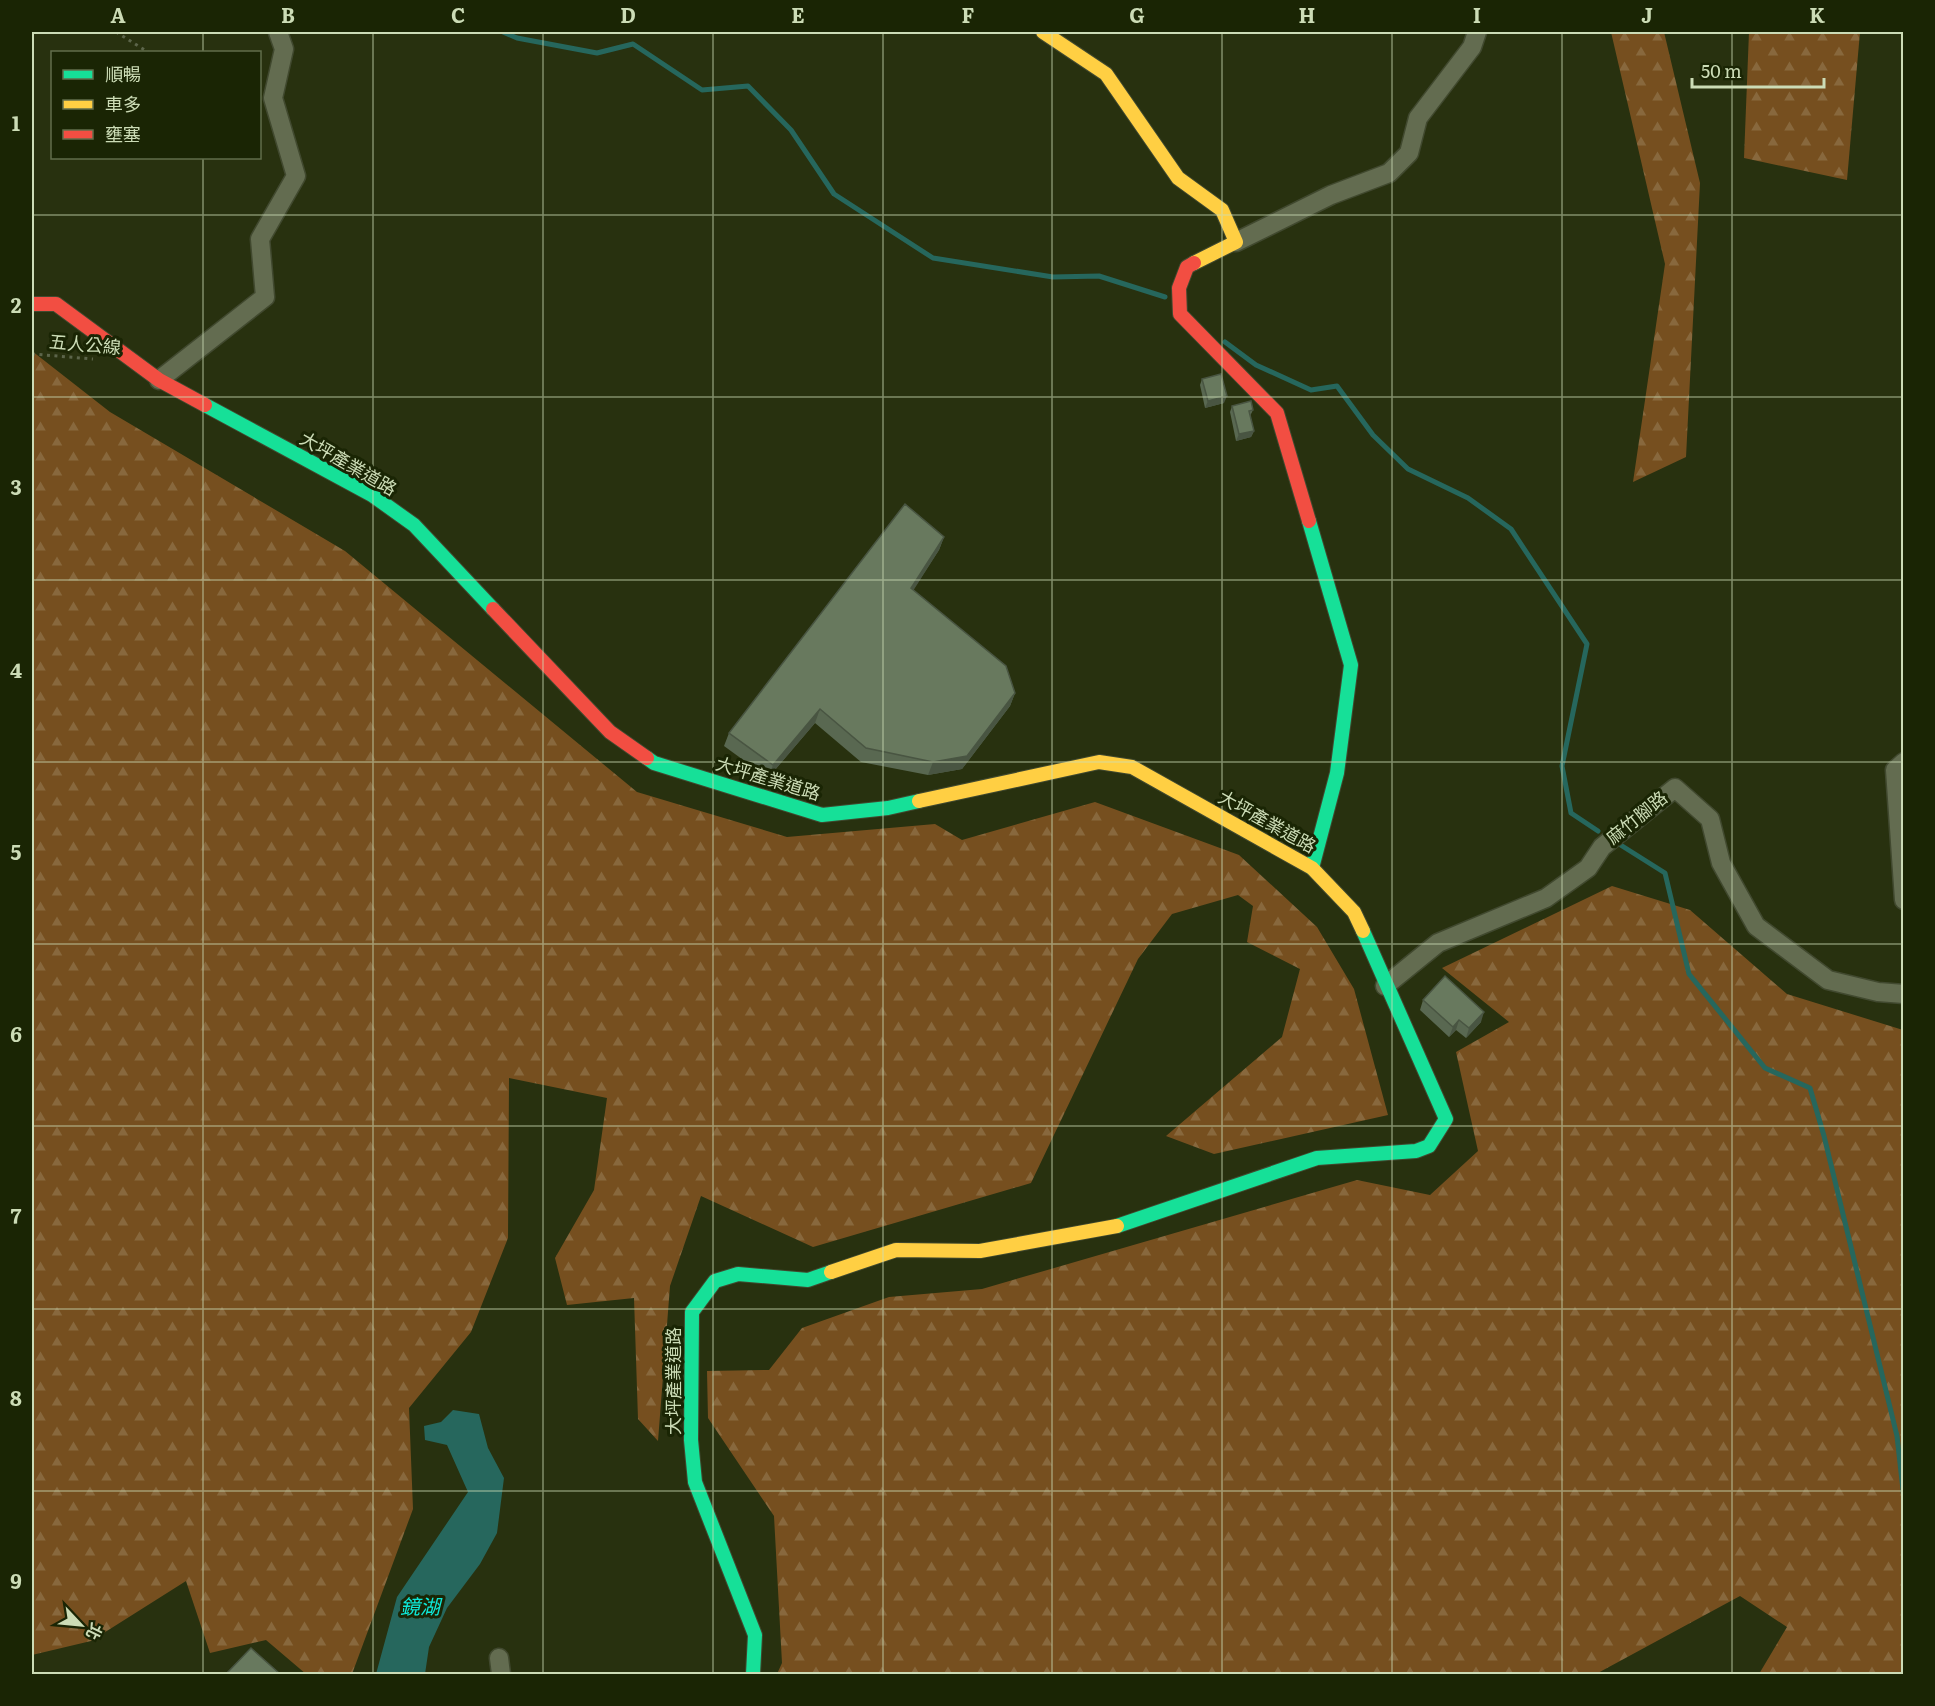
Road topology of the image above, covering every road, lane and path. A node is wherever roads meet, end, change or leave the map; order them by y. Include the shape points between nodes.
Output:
1 (116, 32) edge
2 (278, 32) edge
3 (1043, 32) edge
4 (1477, 32) edge
5 (146, 51) edge
6 (1236, 242) junction
7 (32, 304) edge
8 (32, 354) edge
9 (101, 360) dead end
10 (159, 380) junction
11 (1904, 762) edge
12 (1312, 868) junction
13 (1904, 900) edge
14 (1385, 986) junction
15 (1904, 994) edge
16 (753, 1674) edge

1 - 5 path
2 - 10 street via 284,49 273,98 296,176 260,239 265,297
3 - 6 street via 1106,74 1178,178 1222,210
4 - 6 street via 1472,47 1418,118 1409,153 1389,173 1331,195
6 - 12 street via 1187,267 1179,288 1180,314 1277,413 1351,665 1337,773
7 - 10 street, 大坪產業道路 via 56,304
8 - 9 path, 五人公線
10 - 12 street, 大坪產業道路 via 372,495 414,525 610,732 654,763 822,815 888,808 1099,762 1132,768
11 - 13 street via 1895,770
12 - 14 street, 大坪產業道路 via 1354,912
14 - 15 street, 麻竹腳路 via 1438,943 1546,898 1588,868 1602,847 1675,788 1710,819 1721,863 1756,926 1828,980
14 - 16 street, 大坪產業道路 via 1446,1119 1429,1146 1416,1151 1317,1158 1114,1227 980,1251 896,1250 808,1280 738,1274 715,1281 692,1312 691,1440 696,1482 755,1635

